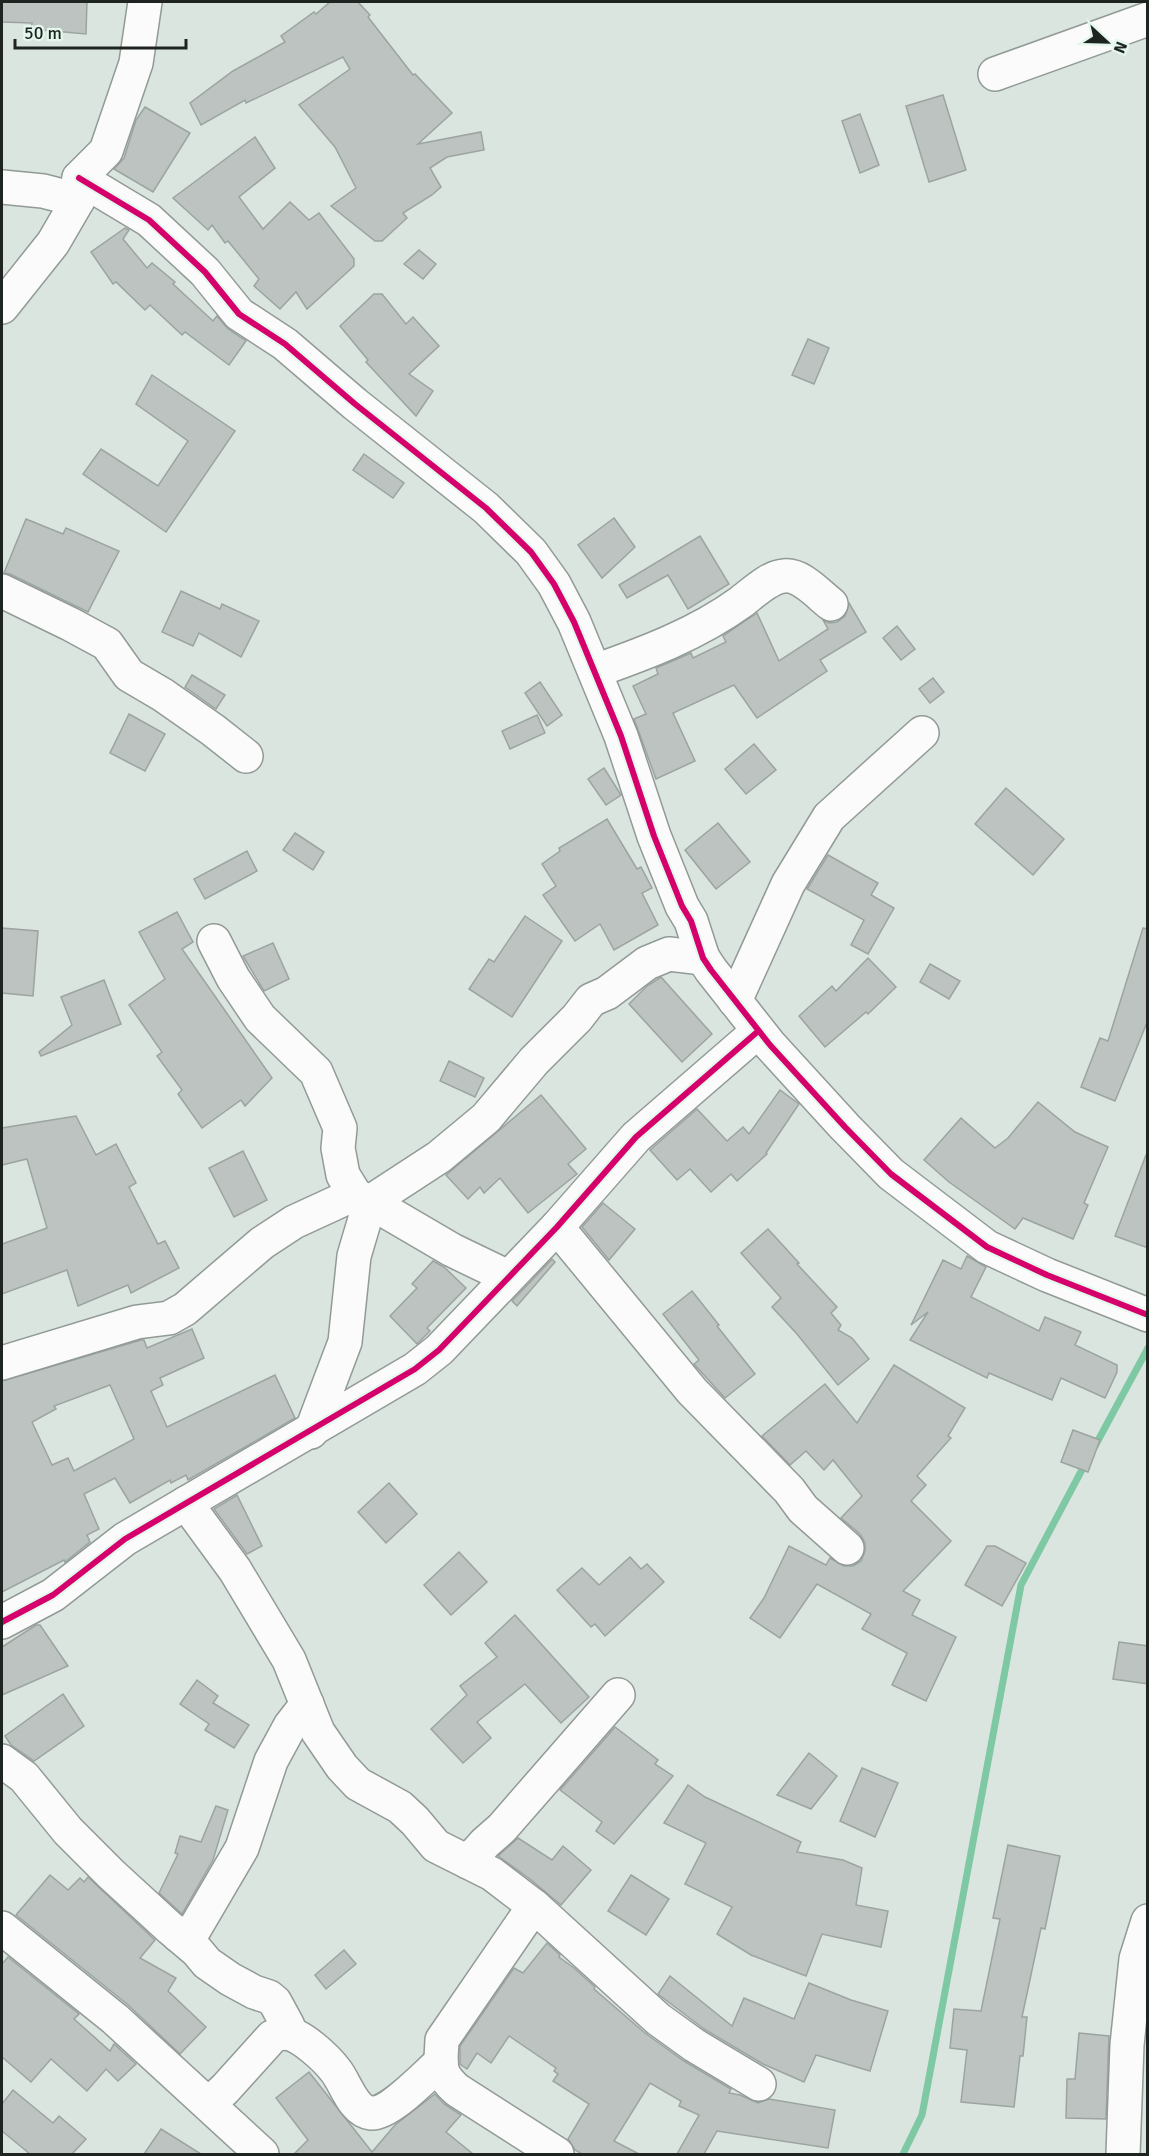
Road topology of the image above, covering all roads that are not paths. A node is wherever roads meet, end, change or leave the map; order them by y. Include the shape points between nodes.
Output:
1 (145, 2) edge
2 (1148, 19) edge
3 (995, 74) dead end
4 (2, 187) edge
5 (78, 189) junction
6 (2, 307) edge
7 (2, 591) edge
8 (831, 604) dead end
9 (594, 671) junction
10 (922, 733) dead end
11 (246, 756) dead end
12 (691, 921) junction
13 (214, 941) dead end
14 (669, 954) junction
15 (703, 957) junction
16 (751, 1023) junction
17 (363, 1198) junction
18 (557, 1227) junction
19 (508, 1277) junction
20 (1148, 1315) edge
21 (2, 1363) edge
22 (310, 1432) junction
23 (186, 1503) junction
24 (847, 1548) dead end
25 (2, 1623) edge
26 (618, 1695) dead end
27 (308, 1704) junction
28 (2, 1761) edge
29 (468, 1862) junction
30 (534, 1906) junction
31 (1148, 1921) edge
32 (2, 1928) edge
33 (178, 1935) junction
34 (287, 2033) junction
35 (441, 2062) junction
36 (759, 2084) dead end
37 (208, 2104) junction
38 (1132, 2131) edge
39 (262, 2154) edge
40 (557, 2154) edge

1 - 5 street via 136,63 106,151
2 - 3 street
4 - 5 street
5 - 6 street via 53,243
5 - 9 street via 149,220 205,272 239,314 285,344 486,508 531,552 554,584
7 - 11 street via 107,644 129,675 164,695
8 - 9 street via 795,576 782,576 719,618 653,650
9 - 12 street via 621,736 654,836
10 - 16 street via 829,817 788,884
12 - 14 street
12 - 15 street
13 - 17 street via 260,1018 316,1072 340,1128 338,1148 343,1175
14 - 15 street
14 - 17 street via 647,963 591,1000 486,1118 439,1157
15 - 16 street
16 - 18 street via 636,1137
16 - 20 street via 891,1173 987,1247
17 - 19 street via 452,1250
17 - 21 street via 344,1199 294,1222 169,1318 137,1322
17 - 22 street via 345,1342
18 - 19 street
18 - 24 street via 692,1391 803,1509
19 - 22 street via 439,1350 415,1369
22 - 23 street
23 - 25 street via 124,1539 53,1595
23 - 27 street via 235,1570 289,1660
26 - 29 street
27 - 29 street via 318,1732 358,1784 400,1807 436,1846
27 - 33 street via 290,1726 271,1761 242,1848 222,1884 194,1930
28 - 33 street via 24,1777 68,1831
29 - 30 street via 492,1874
30 - 35 street via 442,2040
30 - 36 street via 658,2019
31 - 38 street via 1136,1959 1127,2045
32 - 37 street via 115,2019
33 - 34 street via 230,1979 275,2002 288,2026
34 - 35 street via 321,2054 361,2110 372,2114 412,2089
34 - 37 street via 272,2037
35 - 40 street via 443,2077 457,2090
37 - 39 street

